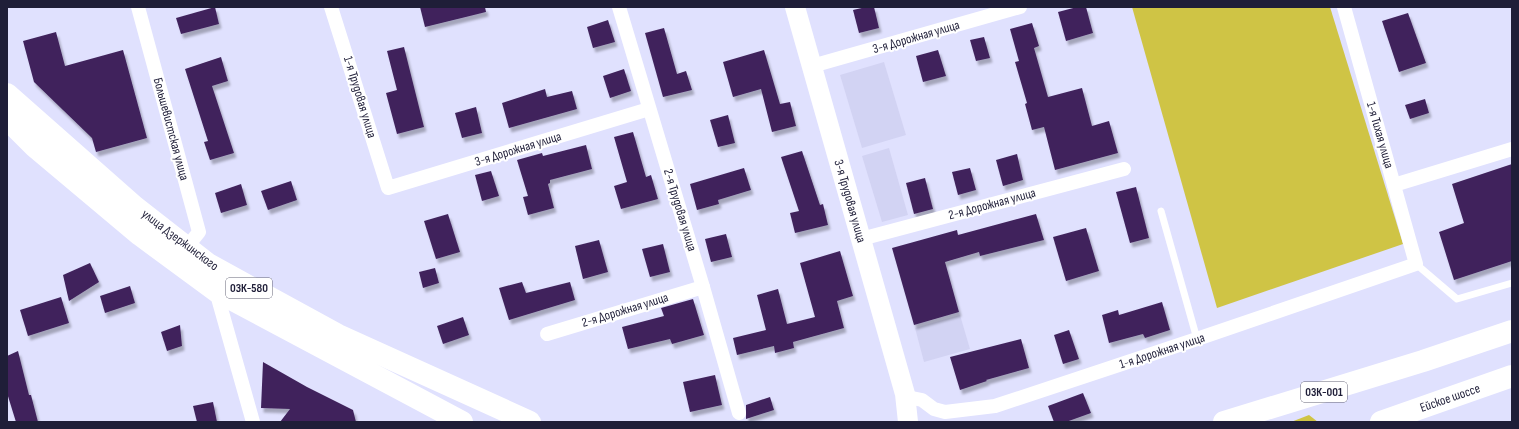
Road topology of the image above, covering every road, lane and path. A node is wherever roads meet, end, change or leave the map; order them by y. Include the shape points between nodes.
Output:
1 (138, 7) edge
2 (333, 7) edge
3 (619, 7) edge
4 (795, 7) edge
5 (1020, 7) edge
6 (1344, 7) edge
7 (812, 66) junction
8 (7, 94) edge
9 (649, 110) junction
10 (7, 120) edge
11 (1512, 150) edge
12 (1124, 169) dead end
13 (1394, 185) junction
14 (388, 188) joint
15 (1161, 211) dead end
16 (861, 239) junction
17 (187, 247) junction
18 (1416, 264) junction
19 (1512, 283) edge
20 (703, 287) junction
21 (216, 291) junction
22 (1512, 331) edge
23 (547, 334) dead end
24 (1197, 339) junction
25 (1512, 376) edge
26 (906, 396) junction
27 (739, 413) dead end
28 (456, 419) edge
29 (1385, 421) edge
30 (253, 422) edge
31 (530, 422) edge
32 (908, 422) edge
33 (922, 422) edge
34 (1224, 422) edge

1 - 17 street, Большевистская улица via 199,232
2 - 14 street, 1-я Трудовая улица
3 - 9 street, 2-я Трудовая улица
4 - 7 street, 3-я Трудовая улица
5 - 7 street, 3-я Дорожная улица
6 - 13 street, 1-я Тихая улица
7 - 16 street, 3-я Трудовая улица
8 - 17 main road, улица Дзержинского / 03К-580 via 135,207
9 - 14 street, 3-я Дорожная улица
9 - 20 street, 2-я Трудовая улица
10 - 21 main road, улица Дзержинского / 03К-580 via 34,146 140,235
11 - 13 street
12 - 16 street, 2-я Дорожная улица
13 - 18 street, 1-я Тихая улица
15 - 24 lane
16 - 26 street, 3-я Трудовая улица
17 - 31 main road, улица Дзержинского / 03К-580 via 208,264 338,335
18 - 19 lane via 1457,299
18 - 24 street, 1-я Дорожная улица
20 - 23 street, 2-я Дорожная улица
20 - 27 street, 2-я Трудовая улица
21 - 28 main road, улица Дзержинского / 03К-580
21 - 30 street
22 - 34 main road, 03К-001 via 1415,364
24 - 26 street, 1-я Дорожная улица via 995,406 945,412 934,409 922,400
25 - 29 main road, Ейское шоссе
26 - 32 street
26 - 33 street

